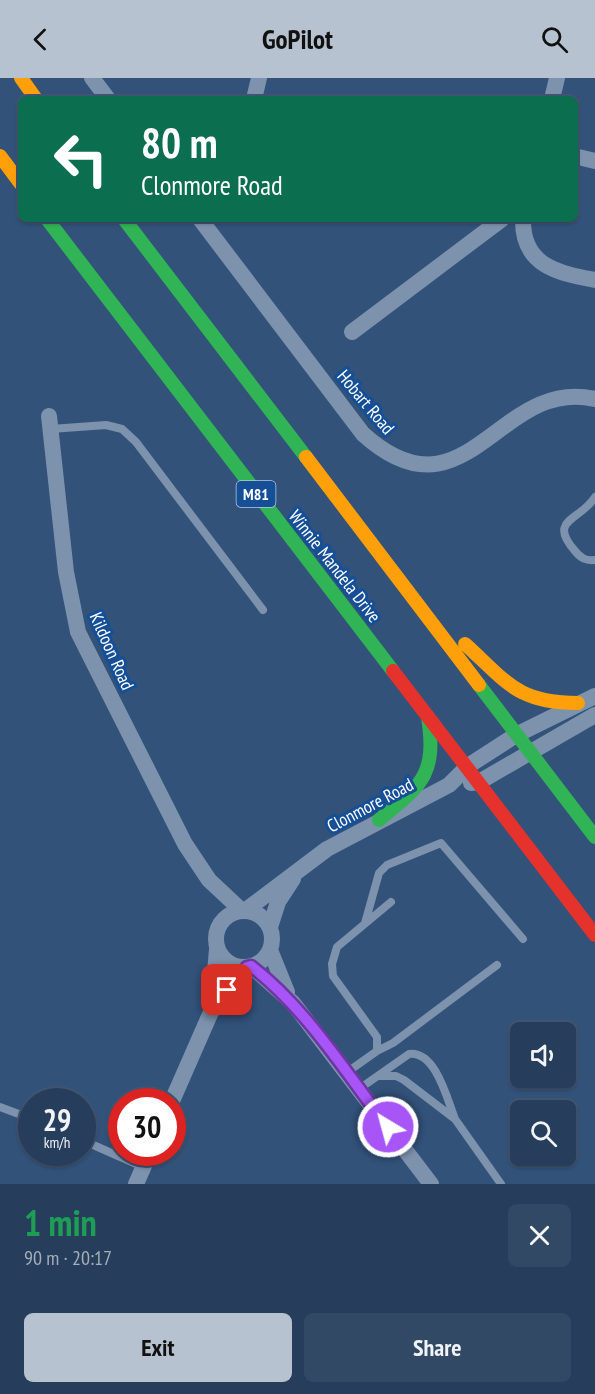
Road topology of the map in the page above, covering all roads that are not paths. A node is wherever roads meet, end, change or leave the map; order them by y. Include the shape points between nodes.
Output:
1 (21, 78) edge
2 (92, 78) edge
3 (259, 78) edge
4 (557, 78) edge
5 (34, 96) edge
6 (106, 96) edge
7 (255, 96) edge
8 (553, 96) edge
9 (0, 156) edge
10 (578, 157) edge
11 (595, 161) edge
12 (18, 180) edge
13 (49, 222) edge
14 (126, 222) edge
15 (202, 222) edge
16 (498, 222) edge
17 (524, 222) edge
18 (595, 280) edge
19 (352, 332) dead end
20 (595, 399) edge
21 (50, 422) joint
22 (595, 497) edge
23 (595, 560) edge
24 (423, 609) junction
25 (262, 610) dead end
26 (595, 696) edge
27 (578, 703) junction
28 (428, 714) junction
29 (595, 715) edge
30 (516, 735) junction
31 (530, 753) junction
32 (468, 766) junction
33 (479, 782) junction
34 (449, 785) junction
35 (379, 820) junction
36 (595, 837) edge
37 (310, 860) junction
38 (209, 880) junction
39 (391, 902) dead end
40 (244, 910) junction
41 (220, 923) junction
42 (365, 923) junction
43 (270, 927) junction
44 (595, 934) edge
45 (523, 939) dead end
46 (217, 949) junction
47 (270, 950) junction
48 (497, 965) dead end
49 (249, 966) junction
50 (293, 1003) junction
51 (212, 1012) junction
52 (377, 1052) junction
53 (346, 1074) junction
54 (380, 1076) junction
55 (178, 1088) edge
56 (359, 1089) junction
57 (0, 1107) edge
58 (18, 1114) edge
59 (455, 1119) junction
60 (144, 1166) edge
61 (136, 1184) edge
62 (431, 1184) edge
63 (501, 1184) edge

1 - 5 main road
2 - 6 street
3 - 7 street
4 - 8 street
9 - 12 main road
10 - 11 street
13 - 28 main road, Winnie Mandela Drive / M81
14 - 24 main road
15 - 20 street, Hobart Road via 363,434 381,451 404,461 451,461 545,400 570,395
16 - 19 street
17 - 18 street via 528,245 546,267
21 - 25 lane via 122,429 136,442
21 - 38 street, Kildoon Road via 66,572 78,632 172,820
22 - 23 lane via 563,530 581,557
24 - 27 main road via 523,696 543,703
24 - 30 main road
26 - 27 street, Clonmore Road
27 - 30 street, Clonmore Road
28 - 32 main road, Winnie Mandela Drive / M81
28 - 35 main road via 433,746 428,772 423,782
29 - 31 street
30 - 31 main road
30 - 32 street, Clonmore Road
31 - 33 street
31 - 36 main road
32 - 33 main road, Winnie Mandela Drive / M81
32 - 34 street, Clonmore Road
33 - 34 street, Clonmore Road
33 - 44 main road, Winnie Mandela Drive / M81
34 - 35 street, Clonmore Road
35 - 37 street, Clonmore Road
37 - 40 street, Clonmore Road
37 - 43 street, Clonmore Road via 278,902
38 - 40 street, Kildoon Road
38 - 41 street, Kildoon Road
39 - 42 lane
40 - 41 street via 233,912
40 - 43 street via 260,916
41 - 46 street
42 - 45 lane via 379,873 387,865 441,843
42 - 52 lane via 337,946 333,976 377,1037
43 - 47 street
46 - 49 street via 229,963
46 - 51 street
47 - 49 street via 266,957
47 - 50 street
48 - 52 lane
49 - 50 street
49 - 51 street
50 - 53 street
51 - 55 street
52 - 53 lane
53 - 56 street
54 - 56 lane
54 - 59 lane via 404,1080
54 - 59 lane via 409,1054 421,1056 434,1069
56 - 62 street
57 - 58 lane
59 - 63 lane
60 - 61 street

